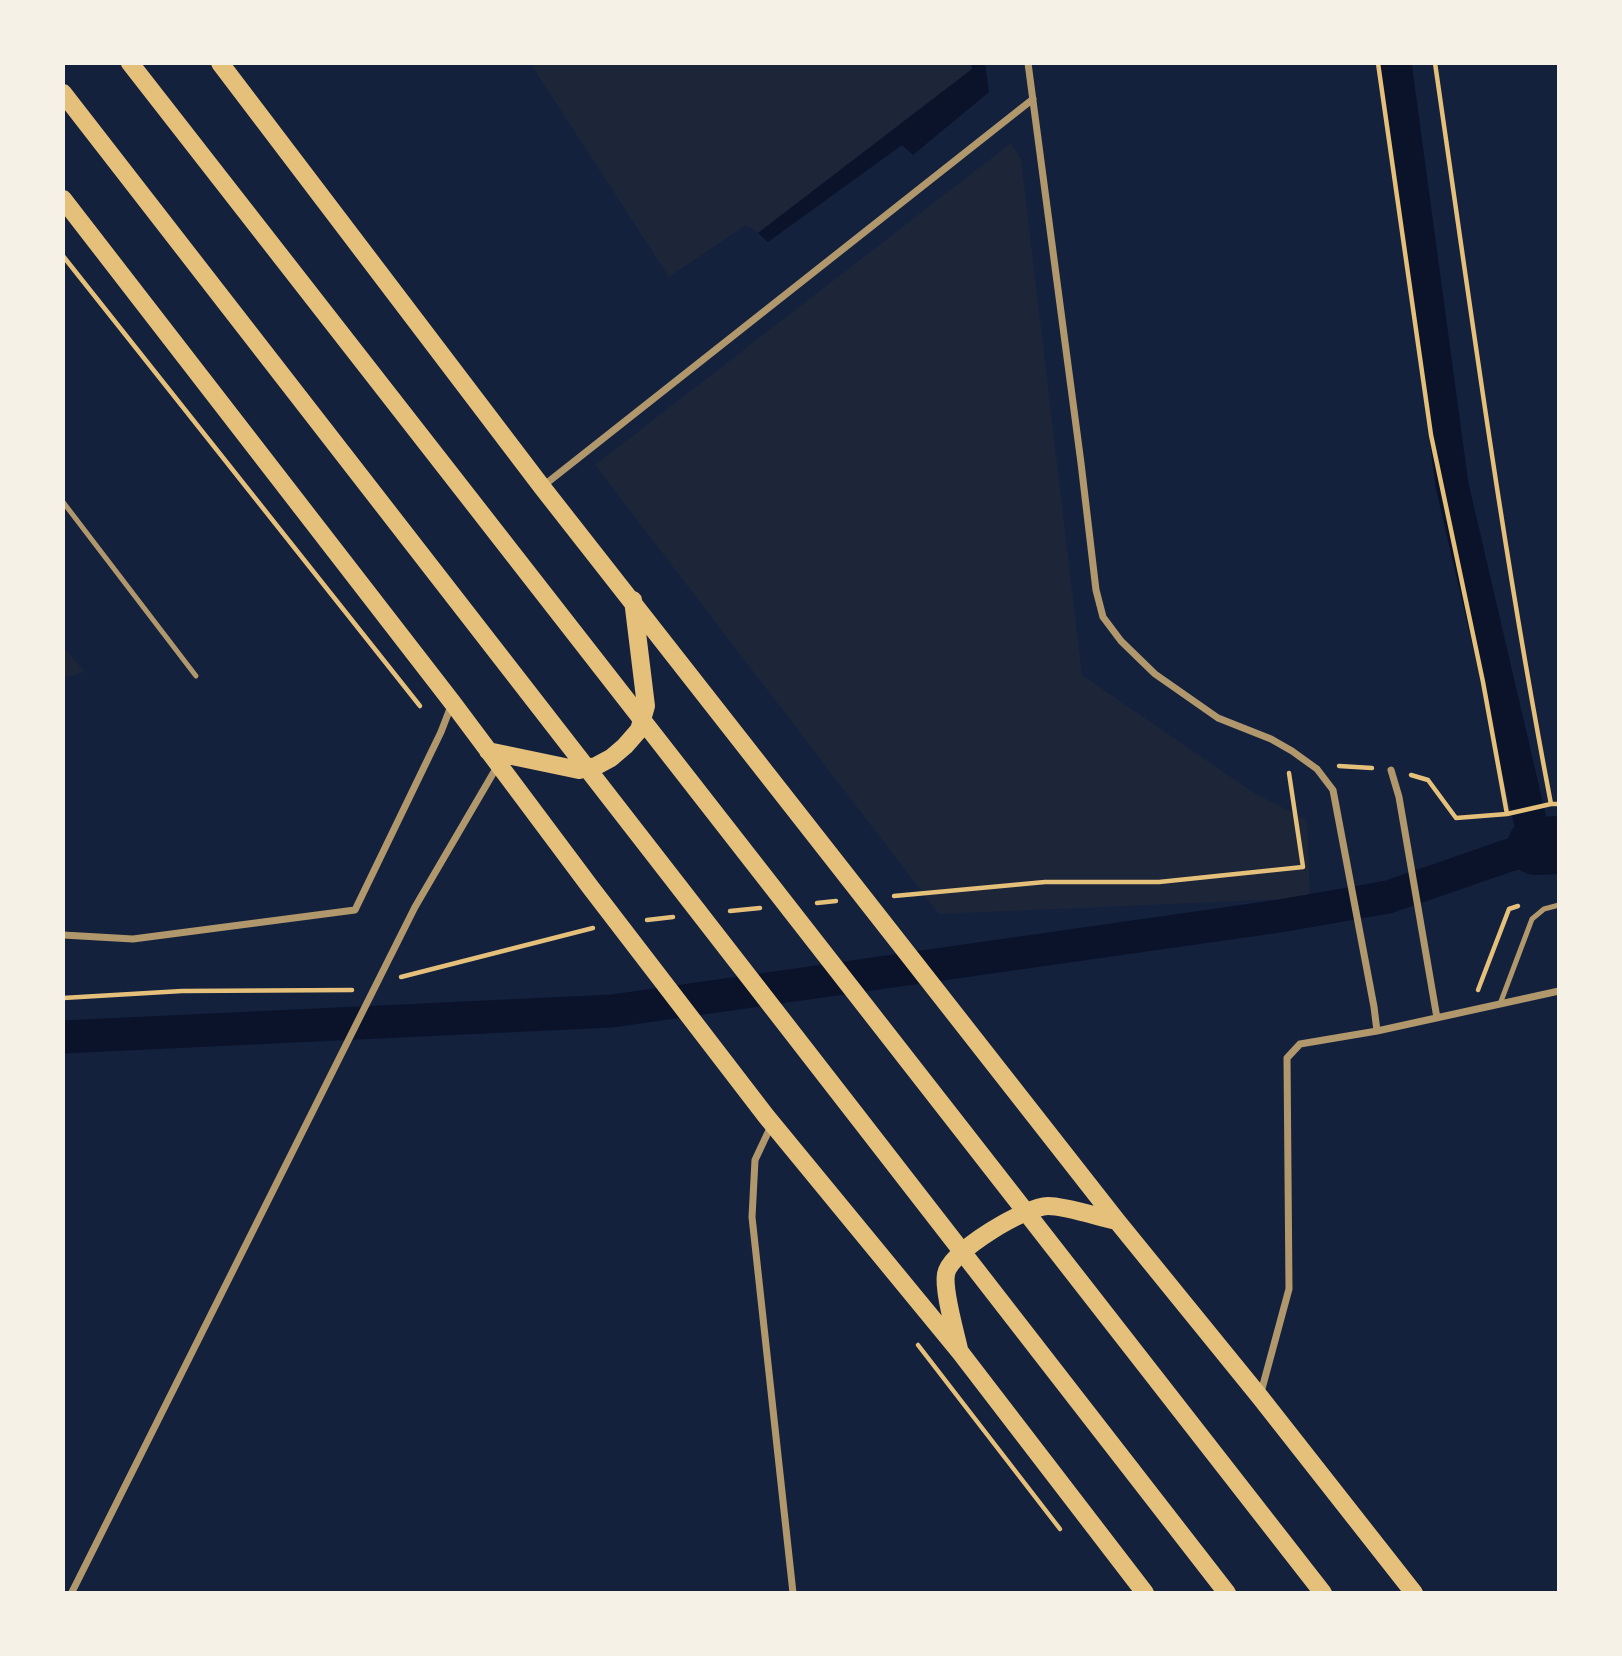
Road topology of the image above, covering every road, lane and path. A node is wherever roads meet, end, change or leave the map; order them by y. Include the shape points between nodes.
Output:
1 (130, 63) edge
2 (220, 63) edge
3 (1028, 63) edge
4 (1378, 63) edge
5 (1435, 63) edge
6 (63, 93) edge
7 (1032, 99) junction
8 (63, 198) edge
9 (63, 256) edge
10 (542, 487) junction
11 (63, 502) edge
12 (633, 600) junction
13 (196, 676) dead end
14 (452, 702) junction
15 (441, 732) junction
16 (493, 758) junction
17 (1317, 769) junction
18 (1391, 770) junction
19 (1551, 804) junction
20 (1559, 804) edge
21 (1507, 814) junction
22 (1303, 867) dead end
23 (1559, 905) edge
24 (1509, 909) dead end
25 (63, 936) edge
26 (1559, 991) edge
27 (1500, 1004) junction
28 (1470, 1011) junction
29 (1437, 1018) junction
30 (1377, 1031) junction
31 (769, 1119) junction
32 (1117, 1221) junction
33 (915, 1341) dead end
34 (960, 1352) junction
35 (1260, 1397) junction
36 (1068, 1538) dead end
37 (72, 1592) edge
38 (793, 1593) edge
39 (1145, 1593) edge
40 (1227, 1593) edge
41 (1323, 1593) edge
42 (1414, 1593) edge

1 - 41 main road
2 - 10 main road
3 - 7 street
4 - 21 path via 1431,435
5 - 19 path via 1492,458
6 - 40 main road
7 - 10 street
7 - 17 street via 1103,617 1121,641 1165,681 1218,718 1271,739
8 - 14 main road
9 - 15 path
10 - 12 main road
11 - 13 lane
12 - 16 main road via 646,706 639,730 625,746 596,766 579,770
12 - 32 main road
14 - 15 street
14 - 16 main road
15 - 25 street via 355,910 132,939
16 - 31 main road
16 - 37 street
17 - 18 path via 1343,765
17 - 22 path via 1288,774
17 - 30 street via 1333,790
18 - 21 path via 1428,780 1456,818
18 - 29 street
19 - 20 path
19 - 21 path
23 - 27 lane via 1532,919
24 - 28 path
26 - 27 street
27 - 28 street
28 - 29 street
29 - 30 street
30 - 35 street via 1300,1044 1287,1058 1289,1289
31 - 34 main road
31 - 38 street via 755,1160 752,1217
32 - 34 main road via 1047,1206 987,1233 965,1251 946,1272
32 - 35 main road
33 - 36 path
34 - 39 main road
35 - 42 main road

